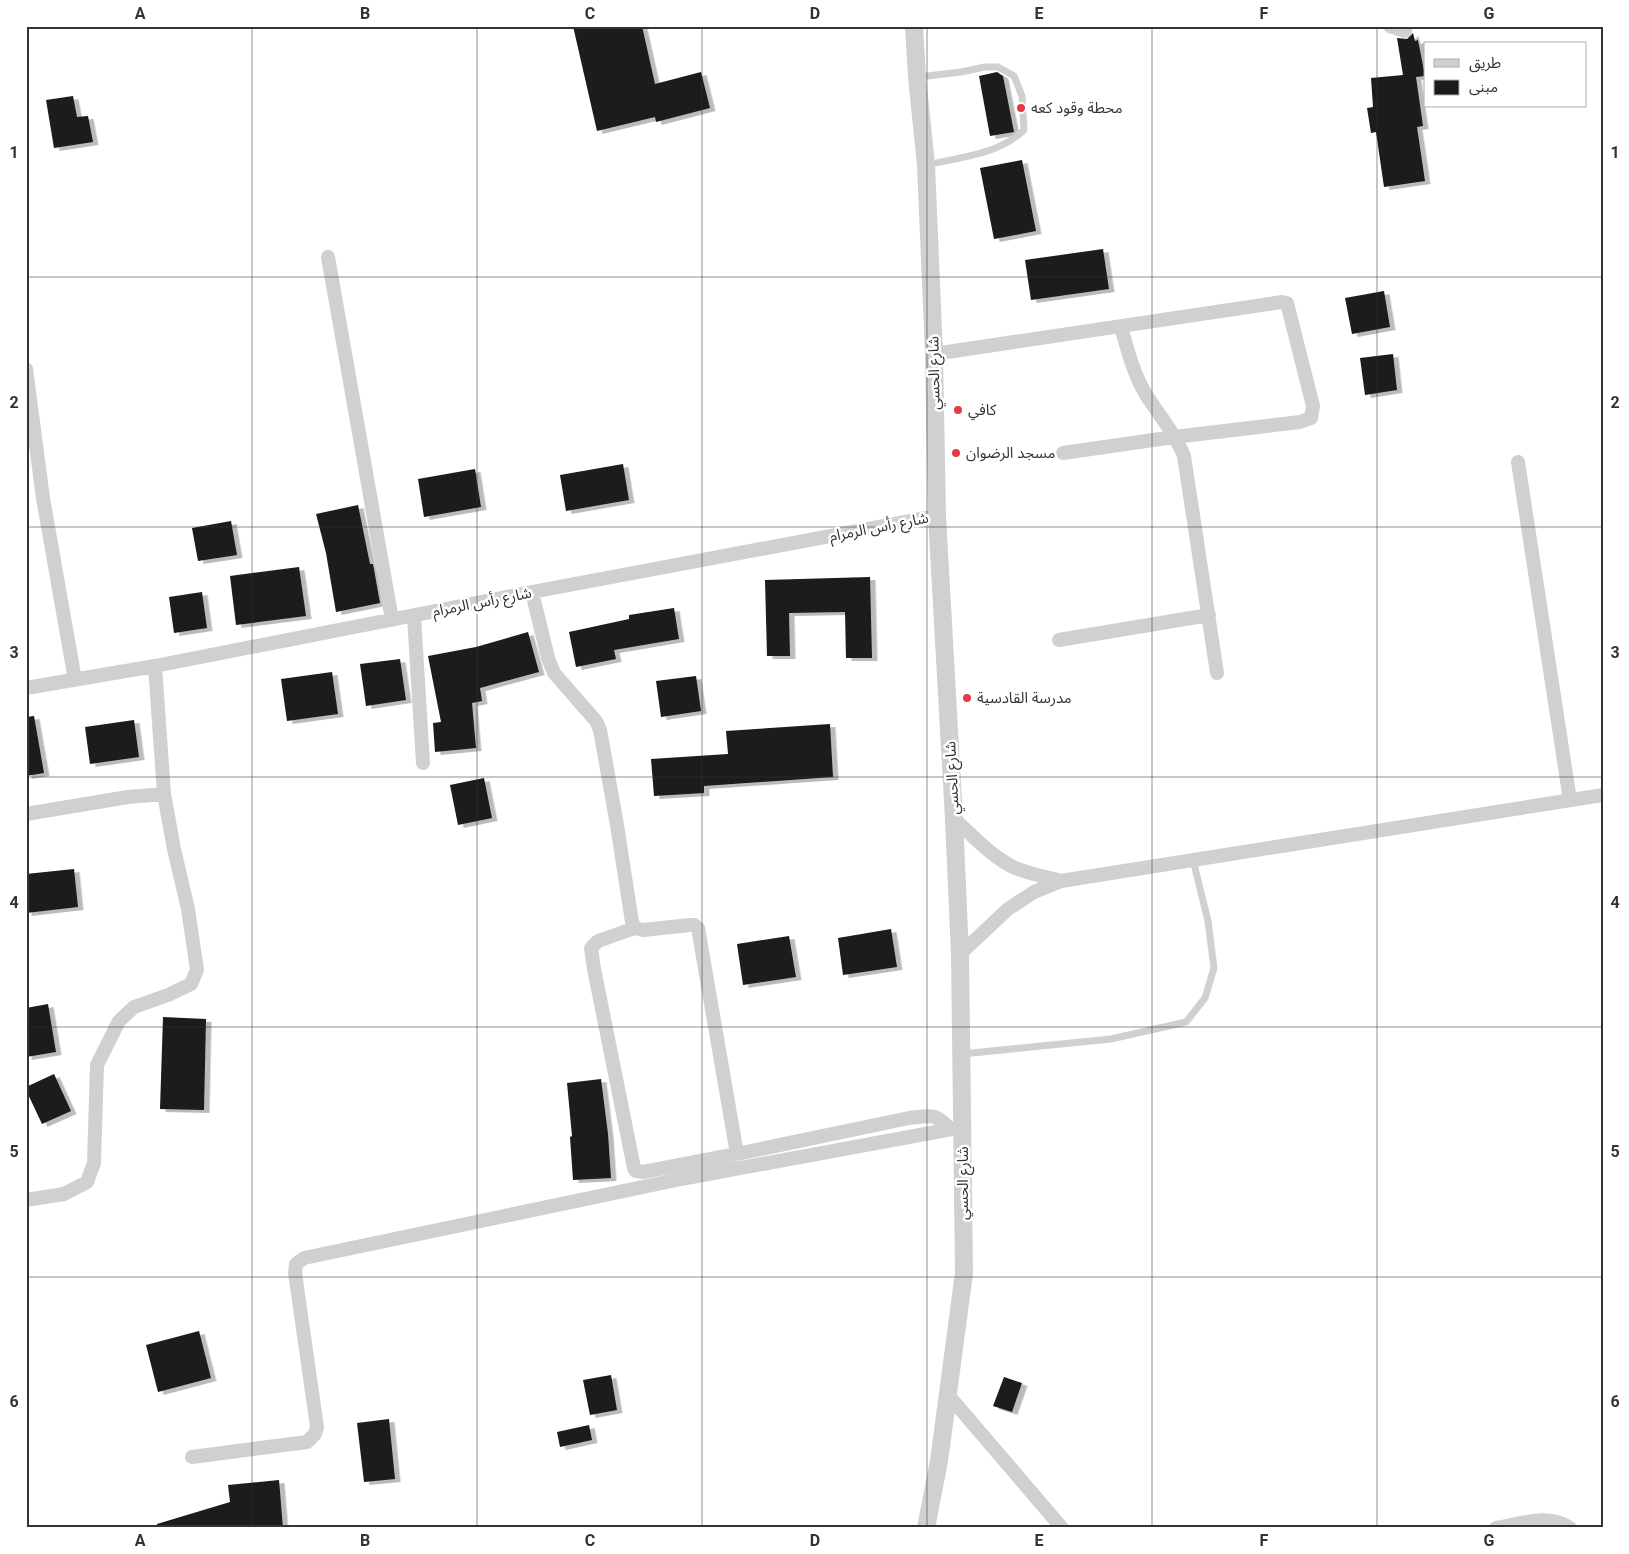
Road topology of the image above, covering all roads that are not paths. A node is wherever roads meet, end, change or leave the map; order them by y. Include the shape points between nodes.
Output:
1 (914, 26) edge
2 (1390, 26) edge
3 (1405, 31) dead end
4 (917, 77) junction
5 (926, 165) junction
6 (328, 258) dead end
7 (1121, 326) junction
8 (934, 354) junction
9 (26, 368) edge
10 (1174, 437) junction
11 (1064, 453) dead end
12 (1518, 462) dead end
13 (937, 516) junction
14 (532, 592) junction
15 (1209, 615) junction
16 (414, 616) junction
17 (392, 620) junction
18 (1059, 640) dead end
19 (155, 666) junction
20 (1217, 673) dead end
21 (75, 680) junction
22 (26, 688) edge
23 (423, 763) dead end
24 (164, 794) junction
25 (1603, 795) edge
26 (1570, 800) junction
27 (26, 814) edge
28 (954, 819) junction
29 (1194, 860) junction
30 (1061, 881) junction
31 (635, 928) junction
32 (960, 954) junction
33 (962, 1054) junction
34 (956, 1128) junction
35 (737, 1154) junction
36 (680, 1172) junction
37 (26, 1200) edge
38 (949, 1396) junction
39 (192, 1457) dead end
40 (926, 1528) edge
41 (1062, 1528) edge
42 (1496, 1528) edge
43 (1570, 1528) edge

1 - 4 street, شارع الحسي
2 - 3 street
4 - 5 street, شارع الحسي
4 - 5 lane via 998,67 1014,76 1022,96 1024,130 1014,139 989,151
5 - 8 street, شارع الحسي
6 - 17 street
7 - 8 street
7 - 10 street via 1144,390
7 - 10 street via 1282,302 1289,307 1313,406 1311,418
8 - 13 street, شارع الحسي
9 - 21 street via 43,498
10 - 11 street
10 - 15 street via 1184,456
12 - 26 street
13 - 14 street, شارع رأس الرمرام
13 - 28 street, شارع الحسي
14 - 16 street, شارع رأس الرمرام
14 - 31 street via 554,673 596,721 600,730
15 - 18 street
15 - 20 street
16 - 17 street, شارع رأس الرمرام
16 - 23 street
17 - 19 street, شارع رأس الرمرام
19 - 21 street, شارع رأس الرمرام
19 - 24 street
21 - 22 street, شارع رأس الرمرام
24 - 27 street
24 - 37 street via 197,970 191,984 134,1007 115,1029 97,1064 94,1163 87,1182 64,1194
25 - 26 street
26 - 29 street
28 - 30 street via 992,853 1014,867
28 - 32 street, شارع الحسي
29 - 30 street
29 - 33 lane via 1208,921 1214,968 1205,998 1186,1022 1111,1039
30 - 32 street via 1034,892 1008,909
31 - 35 street via 690,925 698,928
31 - 36 street via 598,941 591,948 594,969 634,1168 643,1172
32 - 33 street, شارع الحسي
33 - 34 street, شارع الحسي
34 - 35 street via 935,1116 909,1118
34 - 36 street
34 - 38 street, شارع الحسي via 964,1272
35 - 36 street
36 - 39 street via 304,1258 296,1264 294,1273 316,1434 307,1442
38 - 40 street, شارع الحسي
38 - 41 street
42 - 43 street via 1554,1520

